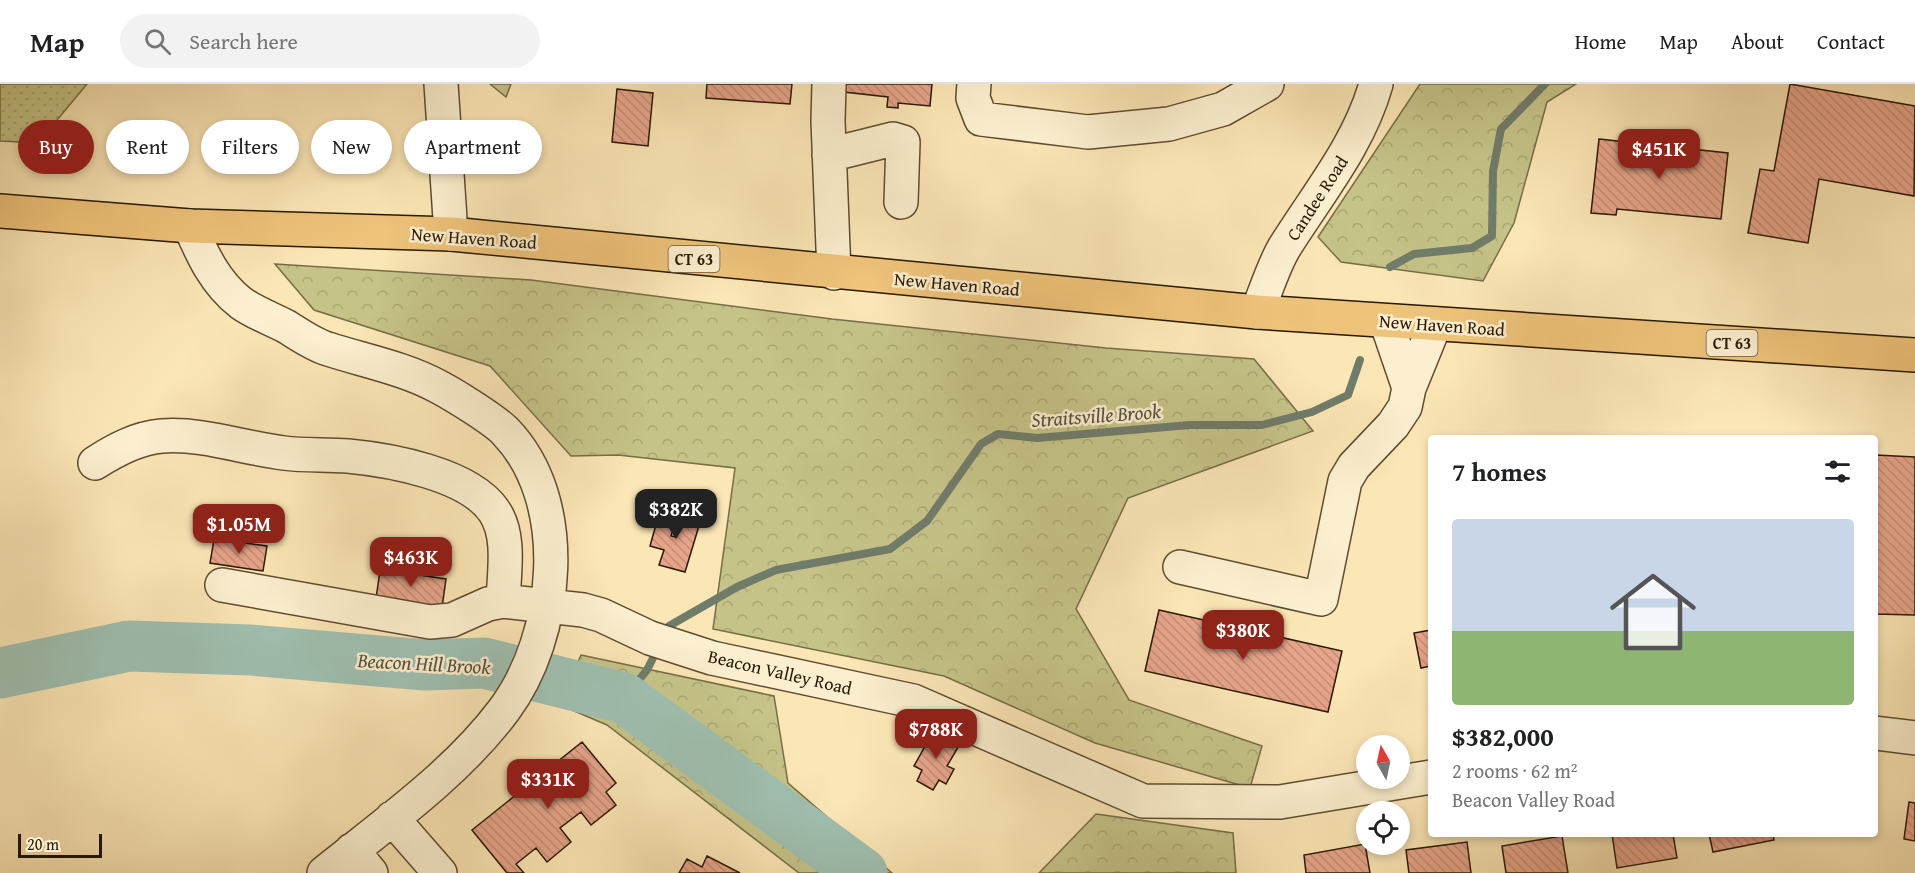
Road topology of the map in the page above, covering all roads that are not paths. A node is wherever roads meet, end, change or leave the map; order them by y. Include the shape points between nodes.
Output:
1 (441, 84) edge
2 (829, 84) edge
3 (974, 84) edge
4 (1267, 84) edge
5 (1376, 84) edge
6 (829, 154) junction
7 (901, 202) dead end
8 (0, 211) edge
9 (190, 226) junction
10 (451, 234) junction
11 (834, 273) junction
12 (1257, 312) junction
13 (1386, 321) junction
14 (1435, 324) junction
15 (1915, 355) edge
16 (1409, 388) junction
17 (95, 463) dead end
18 (1180, 567) dead end
19 (222, 585) dead end
20 (503, 601) junction
21 (547, 605) junction
22 (1878, 733) edge
23 (1915, 738) edge
24 (1428, 777) edge
25 (392, 818) junction
26 (362, 862) edge
27 (324, 873) edge
28 (440, 873) edge

1 - 10 street
2 - 6 street
3 - 4 street via 973,98 981,118 1088,132 1169,124 1223,109
5 - 12 street, Candee Road via 1371,104 1340,164 1283,251
6 - 7 street via 893,139 903,142
6 - 11 street
8 - 9 main road, New Haven Road / CT 63
9 - 10 main road, New Haven Road / CT 63
9 - 21 street via 208,266 241,302 325,348 382,364 439,387 505,430 530,467 543,496 551,566
10 - 11 main road, New Haven Road / CT 63
11 - 12 main road, New Haven Road / CT 63
12 - 13 main road, New Haven Road / CT 63
13 - 14 main road, New Haven Road / CT 63
13 - 16 street
14 - 15 main road, New Haven Road / CT 63
14 - 16 street
16 - 18 street via 1405,407 1345,481 1321,598
17 - 20 street via 120,447 143,440 186,436 284,453 382,461 449,479 480,495 498,519 504,544
19 - 20 street via 430,622 452,620
20 - 21 street, Beacon Valley Road
21 - 24 street, Beacon Valley Road via 601,615 661,642 712,658 913,701 1143,801 1280,802
21 - 25 street via 537,652 506,708 452,766
22 - 23 street
25 - 26 street
25 - 28 street
26 - 27 street

